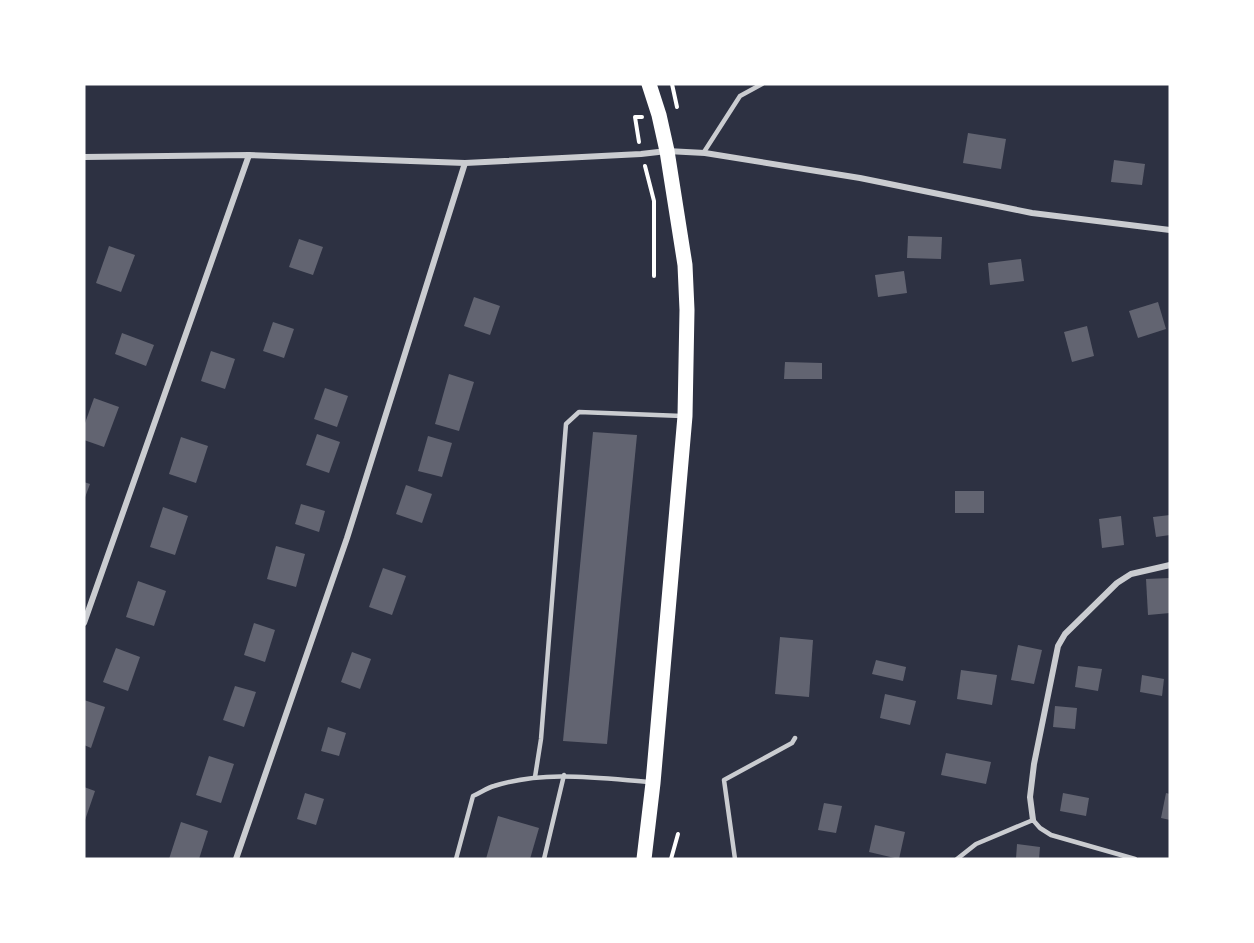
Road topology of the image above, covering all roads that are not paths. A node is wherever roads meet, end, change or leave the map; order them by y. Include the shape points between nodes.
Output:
1 (649, 84) edge
2 (762, 84) edge
3 (667, 151) junction
4 (705, 153) junction
5 (249, 155) junction
6 (84, 157) edge
7 (465, 163) junction
8 (1170, 230) edge
9 (685, 416) junction
10 (1170, 565) edge
11 (84, 623) edge
12 (795, 738) dead end
13 (564, 775) junction
14 (535, 777) junction
15 (652, 783) junction
16 (1033, 820) junction
17 (236, 859) edge
18 (456, 859) edge
19 (544, 859) edge
20 (644, 859) edge
21 (735, 859) edge
22 (957, 859) edge
23 (1135, 859) edge

1 - 3 main road
2 - 4 lane via 740,96
3 - 4 lane
3 - 7 street
3 - 9 main road via 685,266
4 - 8 street via 860,178 1032,213
5 - 6 street
5 - 7 street
5 - 11 street
7 - 17 street via 347,538
9 - 14 lane via 579,412 566,424
9 - 15 main road
10 - 16 street via 1131,574 1117,583 1061,640 1034,764 1030,797
12 - 21 lane via 724,780
13 - 14 lane
13 - 15 lane
13 - 19 lane
14 - 18 lane via 493,786 473,796
15 - 20 main road
16 - 22 lane via 976,844
16 - 23 lane via 1051,835

